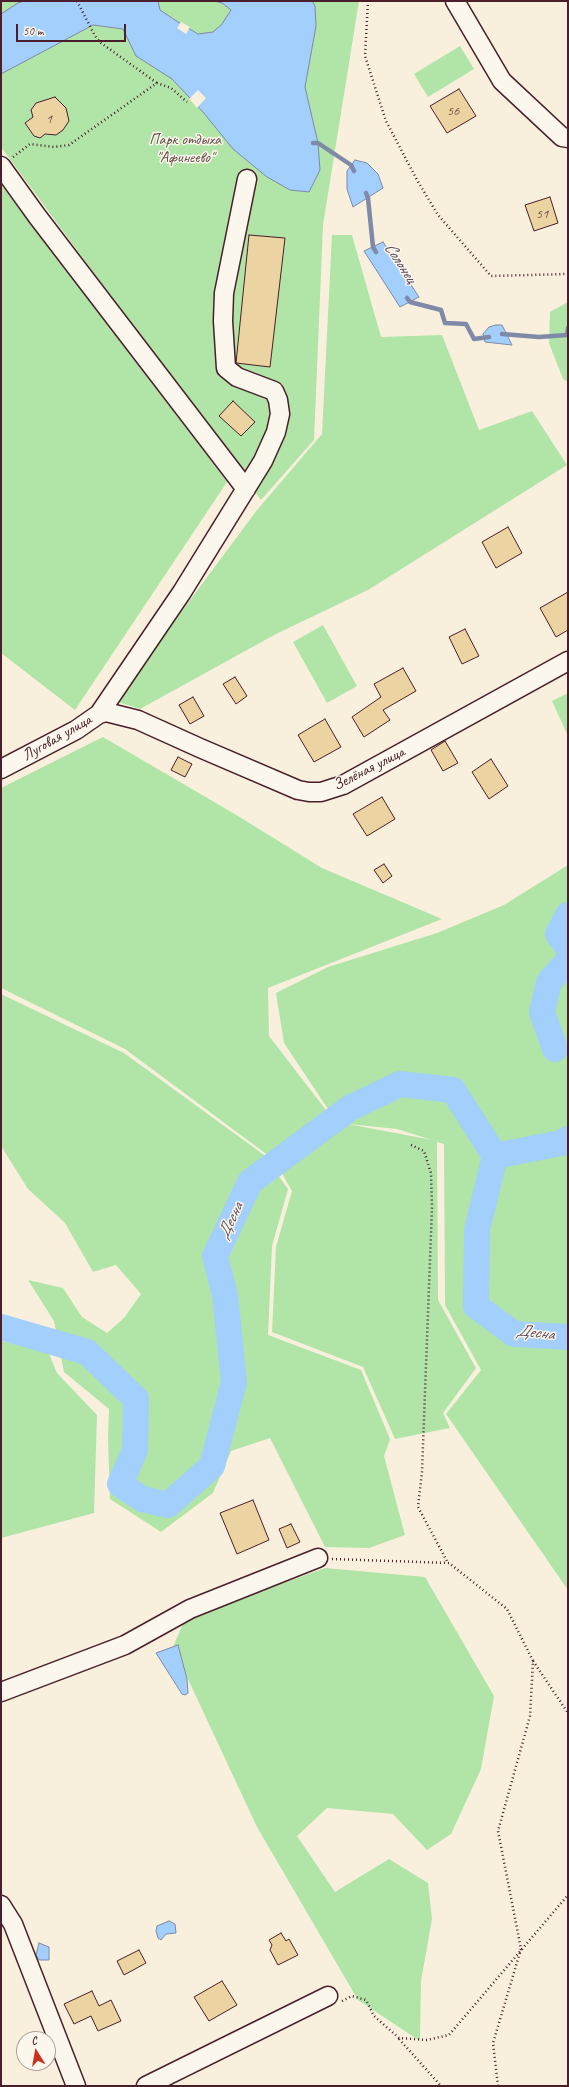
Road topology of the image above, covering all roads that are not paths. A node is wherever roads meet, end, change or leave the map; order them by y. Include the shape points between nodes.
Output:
1 (455, 1) edge
2 (568, 138) edge
3 (1, 166) edge
4 (247, 179) dead end
5 (246, 489) junction
6 (568, 661) edge
7 (99, 714) junction
8 (138, 720) joint
9 (1, 769) edge
10 (318, 1558) road end
11 (1, 1692) edge
12 (1, 1905) edge
13 (333, 2000) road end
14 (76, 2086) edge
15 (146, 2086) edge

1 - 2 street via 502,81 562,137
3 - 5 street
4 - 5 street via 224,292 226,368 237,377 274,391 280,414 276,432 263,462
5 - 7 street via 182,592
6 - 8 street, Зелёная улица via 343,785 321,792 298,790
7 - 8 street, Луговая улица via 106,712
7 - 9 street, Луговая улица via 76,730
10 - 11 street via 190,1609 125,1645
12 - 14 street via 13,1924
13 - 15 street

